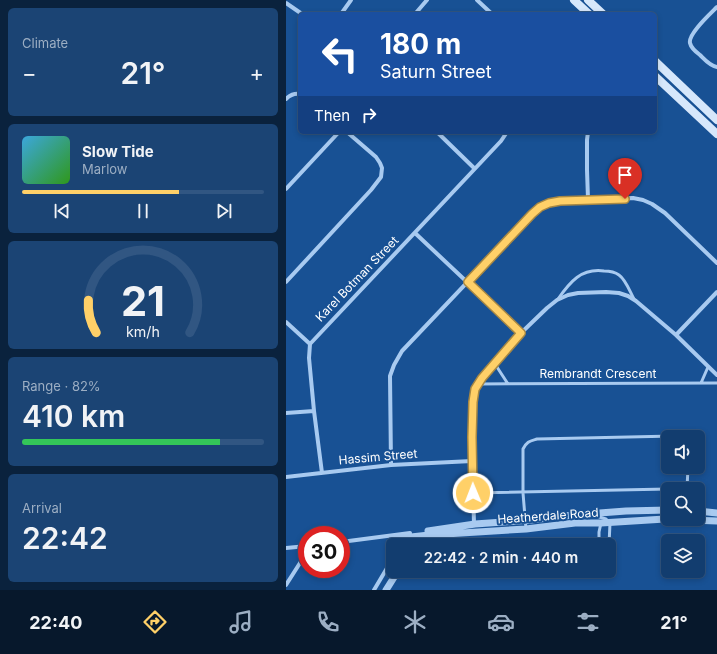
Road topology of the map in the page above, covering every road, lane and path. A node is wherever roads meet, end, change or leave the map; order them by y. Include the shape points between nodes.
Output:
1 (351, 0) edge
2 (426, 0) edge
3 (477, 0) edge
4 (574, 0) edge
5 (588, 0) edge
6 (286, 3) edge
7 (717, 7) edge
8 (299, 12) edge
9 (342, 12) edge
10 (417, 12) edge
11 (490, 12) edge
12 (587, 12) edge
13 (601, 12) edge
14 (657, 64) edge
15 (717, 68) edge
16 (657, 78) edge
17 (298, 94) edge
18 (286, 99) edge
19 (717, 120) edge
20 (337, 134) edge
21 (349, 134) edge
22 (439, 134) edge
23 (506, 134) edge
24 (588, 134) edge
25 (717, 134) edge
26 (474, 168) junction
27 (286, 189) edge
28 (588, 199) junction
29 (415, 233) junction
30 (717, 263) edge
31 (286, 282) edge
32 (468, 282) junction
33 (717, 292) edge
34 (634, 299) junction
35 (557, 300) junction
36 (286, 322) edge
37 (521, 333) junction
38 (676, 335) junction
39 (310, 344) junction
40 (495, 364) junction
41 (708, 367) junction
42 (717, 375) edge
43 (701, 383) junction
44 (717, 383) edge
45 (478, 384) junction
46 (508, 384) junction
47 (314, 410) junction
48 (286, 413) edge
49 (661, 436) edge
50 (472, 461) junction
51 (391, 465) junction
52 (322, 473) junction
53 (286, 476) edge
54 (661, 489) edge
55 (473, 493) junction
56 (523, 493) junction
57 (661, 510) edge
58 (705, 511) edge
59 (613, 512) junction
60 (717, 512) edge
61 (573, 515) junction
62 (705, 516) edge
63 (528, 520) junction
64 (661, 520) edge
65 (705, 520) edge
66 (715, 521) edge
67 (606, 522) junction
68 (475, 524) junction
69 (557, 525) junction
70 (526, 529) junction
71 (491, 531) junction
72 (471, 532) junction
73 (429, 535) junction
74 (380, 538) junction
75 (386, 538) edge
76 (386, 538) edge
77 (410, 538) edge
78 (425, 538) edge
79 (599, 538) edge
80 (608, 538) edge
81 (350, 541) edge
82 (298, 547) edge
83 (286, 548) edge
84 (298, 566) edge
85 (386, 570) edge
86 (394, 578) edge
87 (286, 585) edge
88 (374, 590) edge
89 (386, 590) edge

1 - 9 street
2 - 10 street
3 - 11 street
4 - 12 main road
5 - 13 main road
6 - 8 street
7 - 15 street via 693,32 690,43 699,55
14 - 19 main road
16 - 25 main road
17 - 18 street
20 - 27 street
21 - 31 street via 376,157 382,168 381,177
22 - 26 street
23 - 26 street, Karel Botman Street
24 - 28 street
26 - 29 street, Karel Botman Street
28 - 30 street via 633,198 648,202 665,213
28 - 32 street via 560,201 540,207
29 - 32 street
29 - 39 street, Karel Botman Street
32 - 37 street
32 - 51 street via 402,351 394,364 390,376
33 - 38 street
34 - 35 street via 619,293 578,292
34 - 35 lane via 619,274 599,270 576,277
34 - 38 street
35 - 37 street
36 - 39 street
37 - 40 street
38 - 41 street
39 - 47 street
40 - 45 street
40 - 46 lane
41 - 42 street
41 - 43 lane
43 - 44 lane, Rembrandt Crescent
43 - 46 lane, Rembrandt Crescent
45 - 46 lane, Rembrandt Crescent
45 - 50 street via 473,402
47 - 48 street
47 - 52 street
49 - 56 lane via 530,441 524,449
50 - 51 street, Hassim Street
50 - 55 street
51 - 52 street, Hassim Street
52 - 53 street, Hassim Street
54 - 56 lane
55 - 56 lane
55 - 68 street
56 - 63 lane
57 - 59 street, Heatherdale Road
58 - 60 street
59 - 61 street, Heatherdale Road
59 - 67 lane
61 - 63 street, Heatherdale Road
61 - 67 lane via 598,516
62 - 66 street
63 - 68 street, Heatherdale Road
63 - 69 street
63 - 70 lane
64 - 67 street, Heatherdale Road
65 - 66 street, Heatherdale Road
67 - 69 street, Heatherdale Road
67 - 79 lane via 599,532
67 - 80 lane
68 - 71 street
68 - 72 street
68 - 77 street, Heatherdale Road
69 - 70 street, Heatherdale Road
70 - 71 street, Heatherdale Road
71 - 72 street, Heatherdale Road
72 - 73 street, Heatherdale Road
73 - 77 street, Heatherdale Road
73 - 78 street
74 - 75 street, Heatherdale Road
74 - 76 street, Heatherdale Road
74 - 81 street, Heatherdale Road
82 - 83 street
84 - 87 street
85 - 88 street
86 - 89 street

